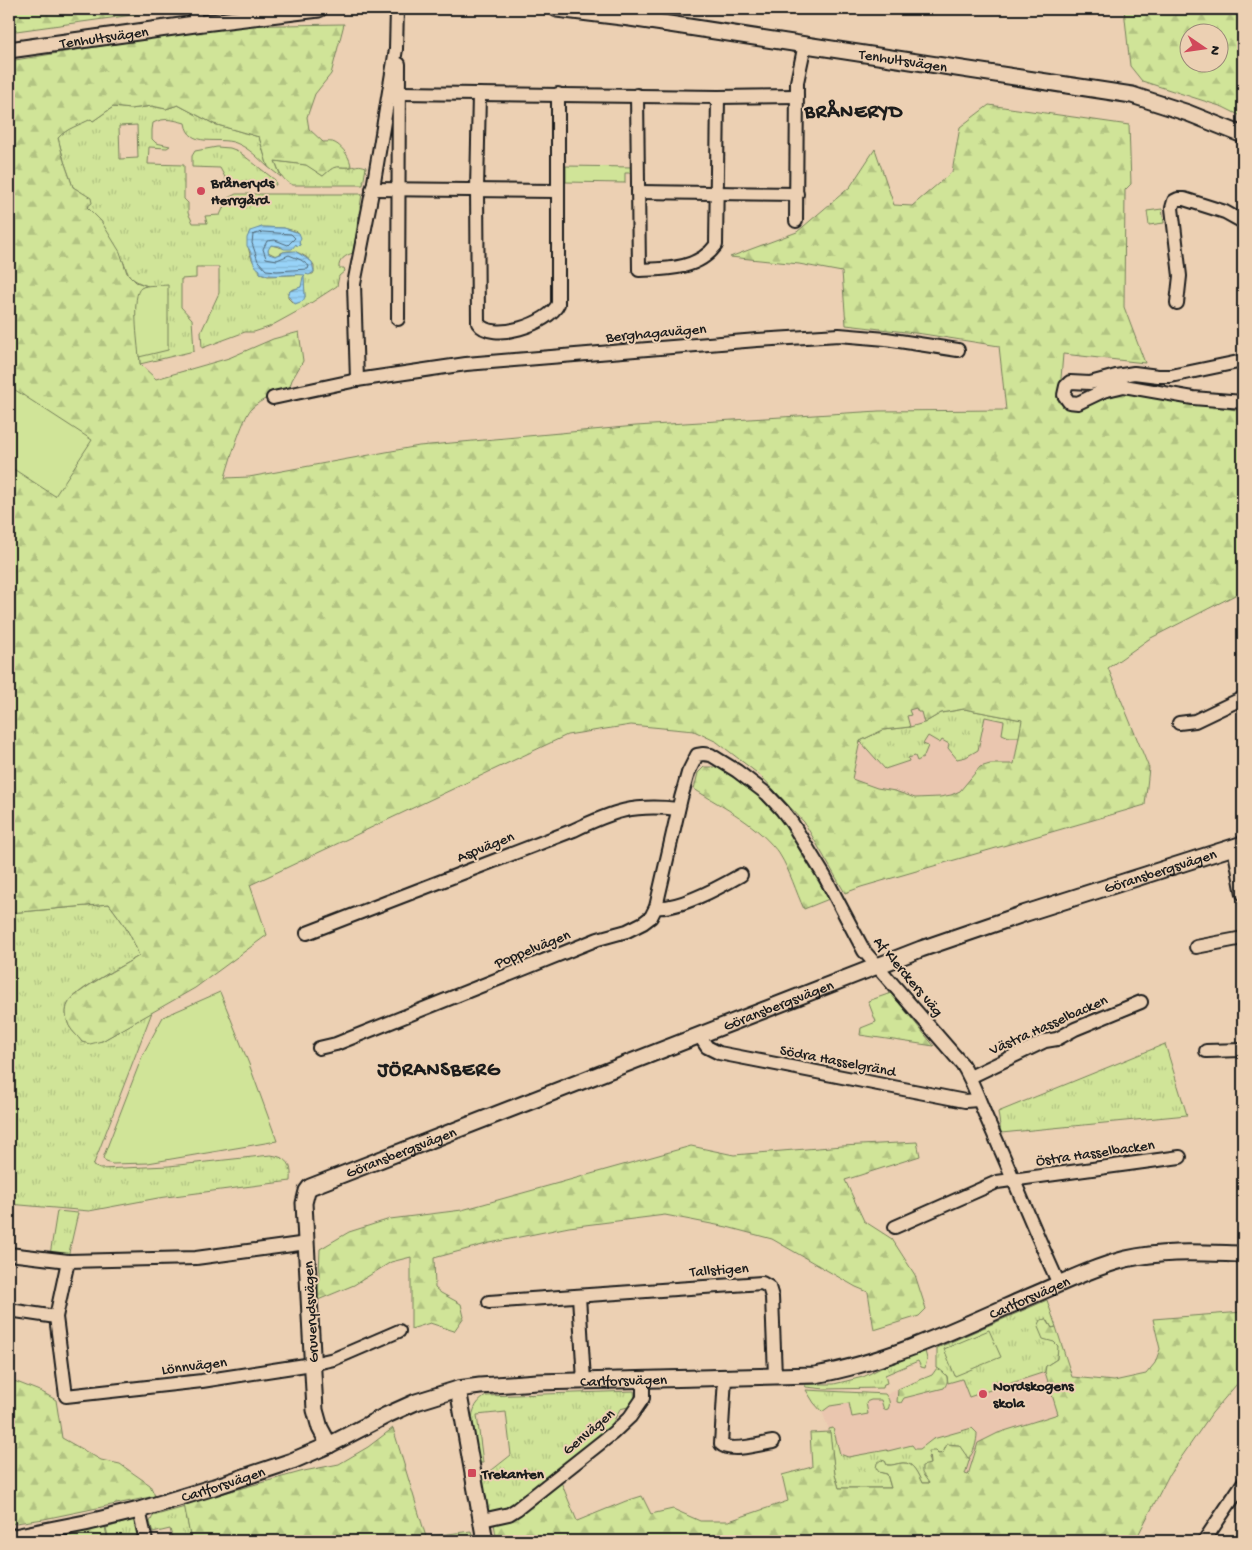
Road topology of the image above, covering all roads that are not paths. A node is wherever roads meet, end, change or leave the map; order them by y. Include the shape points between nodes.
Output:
1 (319, 9) edge
2 (396, 9) edge
3 (558, 9) edge
4 (195, 16) edge
5 (806, 44) junction
6 (396, 49) junction
7 (9, 50) edge
8 (400, 93) junction
9 (479, 94) junction
10 (558, 94) junction
11 (637, 95) junction
12 (796, 96) junction
13 (718, 97) junction
14 (1243, 135) edge
15 (477, 189) junction
16 (372, 190) junction
17 (399, 190) junction
18 (557, 191) junction
19 (638, 192) junction
20 (717, 193) junction
21 (797, 194) junction
22 (796, 221) dead end
23 (1243, 222) edge
24 (1177, 303) dead end
25 (398, 319) dead end
26 (958, 350) dead end
27 (1243, 361) edge
28 (357, 380) junction
29 (273, 398) dead end
30 (1243, 402) edge
31 (1243, 698) edge
32 (1178, 723) dead end
33 (678, 809) junction
34 (1239, 846) edge
35 (740, 875) dead end
36 (1243, 894) edge
37 (656, 907) junction
38 (307, 933) dead end
39 (1243, 938) edge
40 (1196, 947) dead end
41 (879, 966) junction
42 (1140, 1002) dead end
43 (699, 1035) junction
44 (319, 1048) dead end
45 (1243, 1050) edge
46 (1206, 1051) dead end
47 (970, 1077) junction
48 (978, 1100) junction
49 (1180, 1157) dead end
50 (1015, 1180) junction
51 (318, 1183) joint
52 (895, 1227) dead end
53 (307, 1243) junction
54 (9, 1254) edge
55 (1243, 1254) edge
56 (68, 1261) junction
57 (1059, 1284) junction
58 (579, 1296) junction
59 (489, 1302) dead end
60 (9, 1310) edge
61 (56, 1317) junction
62 (398, 1331) dead end
63 (312, 1364) junction
64 (775, 1376) junction
65 (725, 1378) junction
66 (643, 1379) junction
67 (584, 1381) junction
68 (458, 1389) junction
69 (773, 1442) dead end
70 (329, 1445) junction
71 (1243, 1483) edge
72 (139, 1510) junction
73 (482, 1520) junction
74 (9, 1538) edge
75 (146, 1541) edge
76 (485, 1541) edge
77 (1204, 1541) edge

1 - 4 street, Tenhultsvägen
2 - 6 street
3 - 5 street, Tenhultsvägen
4 - 7 street, Tenhultsvägen
5 - 12 street
5 - 14 street, Tenhultsvägen via 1132,96 1188,113
6 - 8 street
6 - 16 street
8 - 9 street
8 - 17 street
9 - 10 street
9 - 15 street
10 - 11 street
10 - 18 street
11 - 13 street
11 - 19 street
12 - 13 street
12 - 21 street
13 - 20 street
15 - 17 street
15 - 18 street
15 - 18 street via 478,323 489,330 509,330 534,324 557,306
16 - 17 street
16 - 28 street via 354,284
17 - 25 street
19 - 20 street
19 - 20 street via 639,270 679,268 712,250 717,242
20 - 21 street
21 - 22 street
23 - 24 street via 1225,212 1184,199 1174,202 1180,276
26 - 28 street, Berghagavägen via 886,339 839,336 757,340 466,364
27 - 30 street via 1171,376 1134,373 1090,382 1070,382 1064,395 1069,402 1076,403 1103,390 1124,386 1193,398
28 - 29 street, Berghagavägen
31 - 32 street via 1195,721
33 - 37 street
33 - 38 street, Aspvägen via 645,807 610,814
33 - 41 street, Af Klerckers väg via 688,773 697,755 711,755 750,780 792,823 864,950
34 - 36 street
34 - 41 street, Göransbergsvägen via 1005,920
35 - 37 street via 716,889 667,908
37 - 44 street, Poppelvägen via 651,917 626,930
39 - 40 street
41 - 43 street, Göransbergsvägen
41 - 47 street, Af Klerckers väg
42 - 47 street, Västra Hasselbacken
43 - 48 street, Södra Hasselgränd via 708,1047 719,1053 965,1101
43 - 51 street, Göransbergsvägen
45 - 46 street
47 - 48 street, Af Klerckers väg
48 - 50 street, Af Klerckers väg
49 - 50 street, Östra Hasselbacken
50 - 52 street, Östra Hasselbacken via 997,1182
50 - 57 street, Af Klerckers väg
51 - 53 street, Gruverydsvägen via 310,1187 304,1198
53 - 56 street via 196,1258
53 - 63 street, Gruverydsvägen
54 - 56 street
55 - 57 street, Carlforsvägen via 1184,1252 1127,1259
56 - 61 street, Lönnvägen
57 - 64 street, Carlforsvägen via 882,1358 815,1375
58 - 59 street, Tallstigen
58 - 64 street, Tallstigen via 762,1283 769,1287 772,1297
58 - 67 street
60 - 61 street
61 - 63 street, Lönnvägen via 66,1396 202,1381
62 - 63 street, Lönnvägen via 334,1359
63 - 70 street, Gruverydsvägen via 315,1410
64 - 65 street, Carlforsvägen
65 - 66 street, Carlforsvägen
65 - 69 street via 721,1444 734,1448
66 - 67 street, Carlforsvägen
66 - 73 street, Genvägen via 642,1398 614,1433 517,1509
67 - 68 street, Carlforsvägen
68 - 70 street, Carlforsvägen via 416,1402
68 - 73 street
70 - 72 street, Carlforsvägen via 292,1461
71 - 77 street
72 - 74 street, Carlforsvägen
72 - 75 street
73 - 76 street

